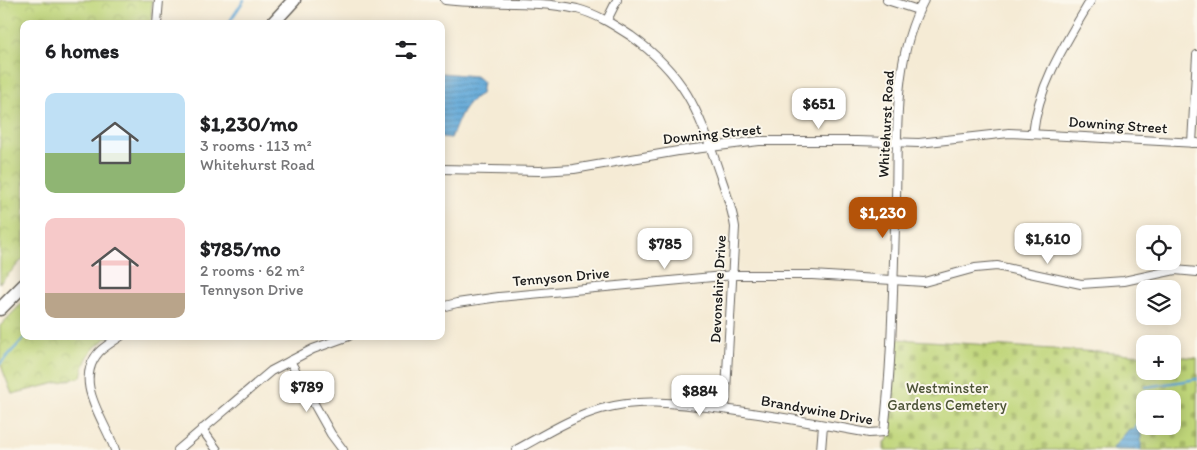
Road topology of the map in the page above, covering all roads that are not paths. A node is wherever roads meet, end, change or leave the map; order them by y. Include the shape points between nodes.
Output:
1 (159, 0) edge
2 (294, 0) edge
3 (445, 0) edge
4 (494, 0) edge
5 (617, 0) edge
6 (887, 0) edge
7 (924, 0) edge
8 (1091, 0) edge
9 (918, 10) junction
10 (157, 20) edge
11 (276, 20) edge
12 (607, 20) junction
13 (1197, 55) edge
14 (1033, 134) junction
15 (897, 143) junction
16 (1195, 143) edge
17 (710, 146) junction
18 (445, 169) edge
19 (1197, 272) edge
20 (734, 275) junction
21 (893, 279) junction
22 (20, 289) edge
23 (445, 306) edge
24 (0, 309) edge
25 (115, 340) edge
26 (338, 340) edge
27 (290, 361) junction
28 (725, 409) junction
29 (823, 425) junction
30 (202, 429) junction
31 (884, 432) joint
32 (520, 449) edge
33 (115, 450) edge
34 (178, 450) edge
35 (217, 450) edge
36 (343, 450) edge
37 (821, 450) edge

1 - 10 street
2 - 11 main road
3 - 4 street, Devonshire Drive
4 - 12 street, Devonshire Drive via 578,9
5 - 12 street
6 - 9 street
7 - 9 street, Whitehurst Road
8 - 14 street via 1043,87 1035,111
9 - 15 street, Whitehurst Road via 903,61
12 - 17 street, Devonshire Drive via 642,44 676,76 688,94
13 - 16 street
14 - 15 street, Downing Street via 992,134 936,143
14 - 16 street, Downing Street
15 - 17 street, Downing Street via 759,141
15 - 21 street, Whitehurst Road
17 - 18 street, Downing Street via 566,169
17 - 20 street, Devonshire Drive via 732,211
19 - 21 street, Tennyson Drive via 1175,270 1124,281 1082,284 997,266 975,268 924,282
20 - 21 street, Tennyson Drive
20 - 23 street, Tennyson Drive via 499,297
20 - 28 street, Devonshire Drive
21 - 31 street, Whitehurst Road
22 - 24 main road
25 - 33 street via 100,351 90,365 88,381 90,395
26 - 27 street
27 - 30 street via 272,371
27 - 36 street
28 - 29 street, Brandywine Drive
28 - 32 street, Brandywine Drive via 654,401 617,405 574,418
29 - 31 street, Brandywine Drive via 869,434
29 - 37 street
30 - 34 street
30 - 35 street

